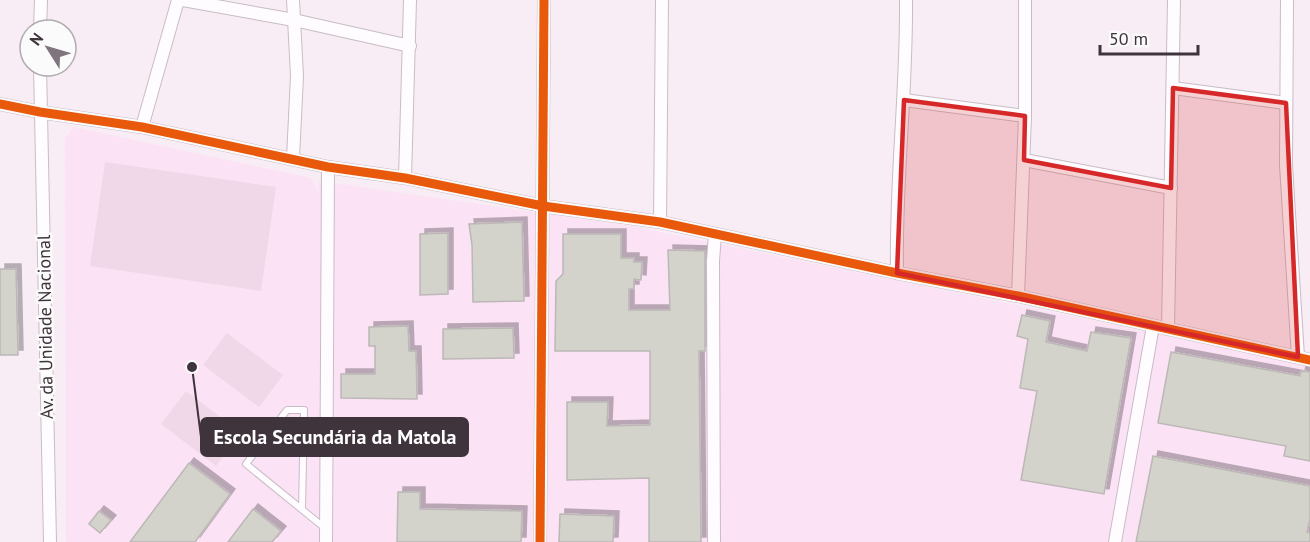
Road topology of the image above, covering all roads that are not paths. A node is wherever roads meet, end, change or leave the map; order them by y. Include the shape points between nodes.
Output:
1 (41, 0) edge
2 (178, 0) edge
3 (183, 0) edge
4 (293, 0) edge
5 (410, 0) edge
6 (544, 0) edge
7 (662, 0) edge
8 (906, 0) edge
9 (1025, 0) edge
10 (1174, 0) edge
11 (1287, 0) edge
12 (40, 18) edge
13 (294, 20) junction
14 (410, 46) junction
15 (40, 78) edge
16 (1173, 88) junction
17 (903, 100) junction
18 (1286, 103) junction
19 (0, 104) edge
20 (40, 112) junction
21 (1025, 116) junction
22 (142, 127) junction
23 (293, 158) junction
24 (1024, 160) junction
25 (328, 167) junction
26 (405, 178) junction
27 (1171, 188) junction
28 (543, 206) junction
29 (660, 222) junction
30 (715, 234) junction
31 (897, 273) junction
32 (1018, 296) junction
33 (1153, 326) junction
34 (1168, 329) junction
35 (1304, 359) edge
36 (302, 509) junction
37 (327, 536) edge
38 (50, 542) edge
39 (540, 542) edge
40 (714, 542) edge
41 (1115, 542) edge

1 - 12 street
2 - 22 street
3 - 13 street
4 - 13 street
5 - 14 street
6 - 28 street
7 - 29 street
8 - 17 street
9 - 21 street
10 - 16 street
11 - 18 street
13 - 14 street
13 - 23 street via 297,76
14 - 26 street
15 - 20 street, Av. da Unidade Nacional
16 - 18 street
16 - 27 street
17 - 21 street
17 - 31 street
18 - 35 street via 1286,165
19 - 20 street
20 - 22 street
20 - 38 street, Av. da Unidade Nacional
21 - 24 street
22 - 23 street
23 - 25 street
24 - 27 street
24 - 32 street
25 - 26 street
25 - 37 street
26 - 28 street
27 - 34 street
28 - 29 street
28 - 39 street
29 - 30 street
30 - 31 street
30 - 40 street
31 - 32 street
32 - 33 street
33 - 34 street
33 - 41 street
34 - 35 street
36 - 36 lane via 246,464 286,410 304,410
36 - 37 lane

